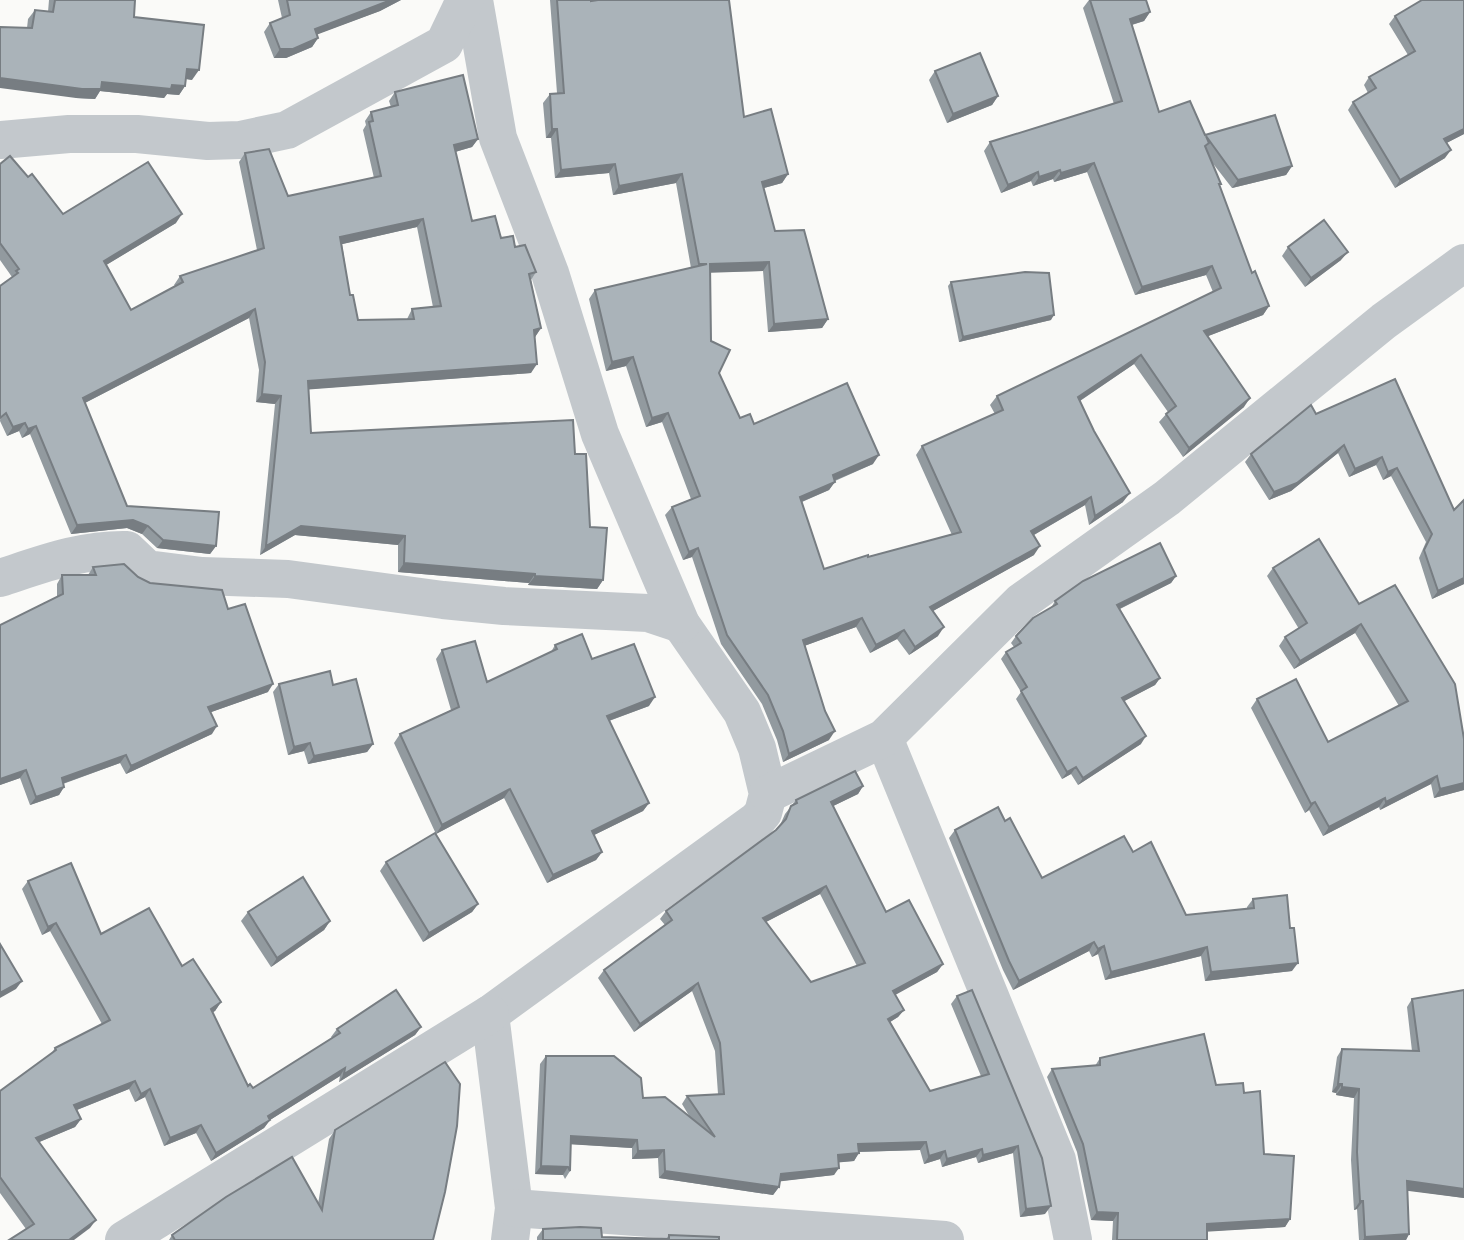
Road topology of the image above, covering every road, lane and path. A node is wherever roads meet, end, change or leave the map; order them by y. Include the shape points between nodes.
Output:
1 (465, 0) edge
2 (474, 0) edge
3 (0, 140) edge
4 (1464, 263) edge
5 (0, 578) edge
6 (681, 624) junction
7 (884, 738) junction
8 (768, 794) junction
9 (490, 1014) junction
10 (512, 1224) edge
11 (124, 1240) edge
12 (945, 1240) edge
13 (1073, 1240) edge

1 - 3 street via 444,44 286,130 240,140 69,134
2 - 6 street via 498,138 550,273 600,434
4 - 7 street via 1384,321 1167,498 1021,602
5 - 6 street via 73,554 127,550 147,569 288,579 504,606 648,613
6 - 8 street via 742,712
7 - 8 street
7 - 13 street via 1057,1160
8 - 9 street via 757,820
9 - 10 street
9 - 11 street
10 - 12 street

